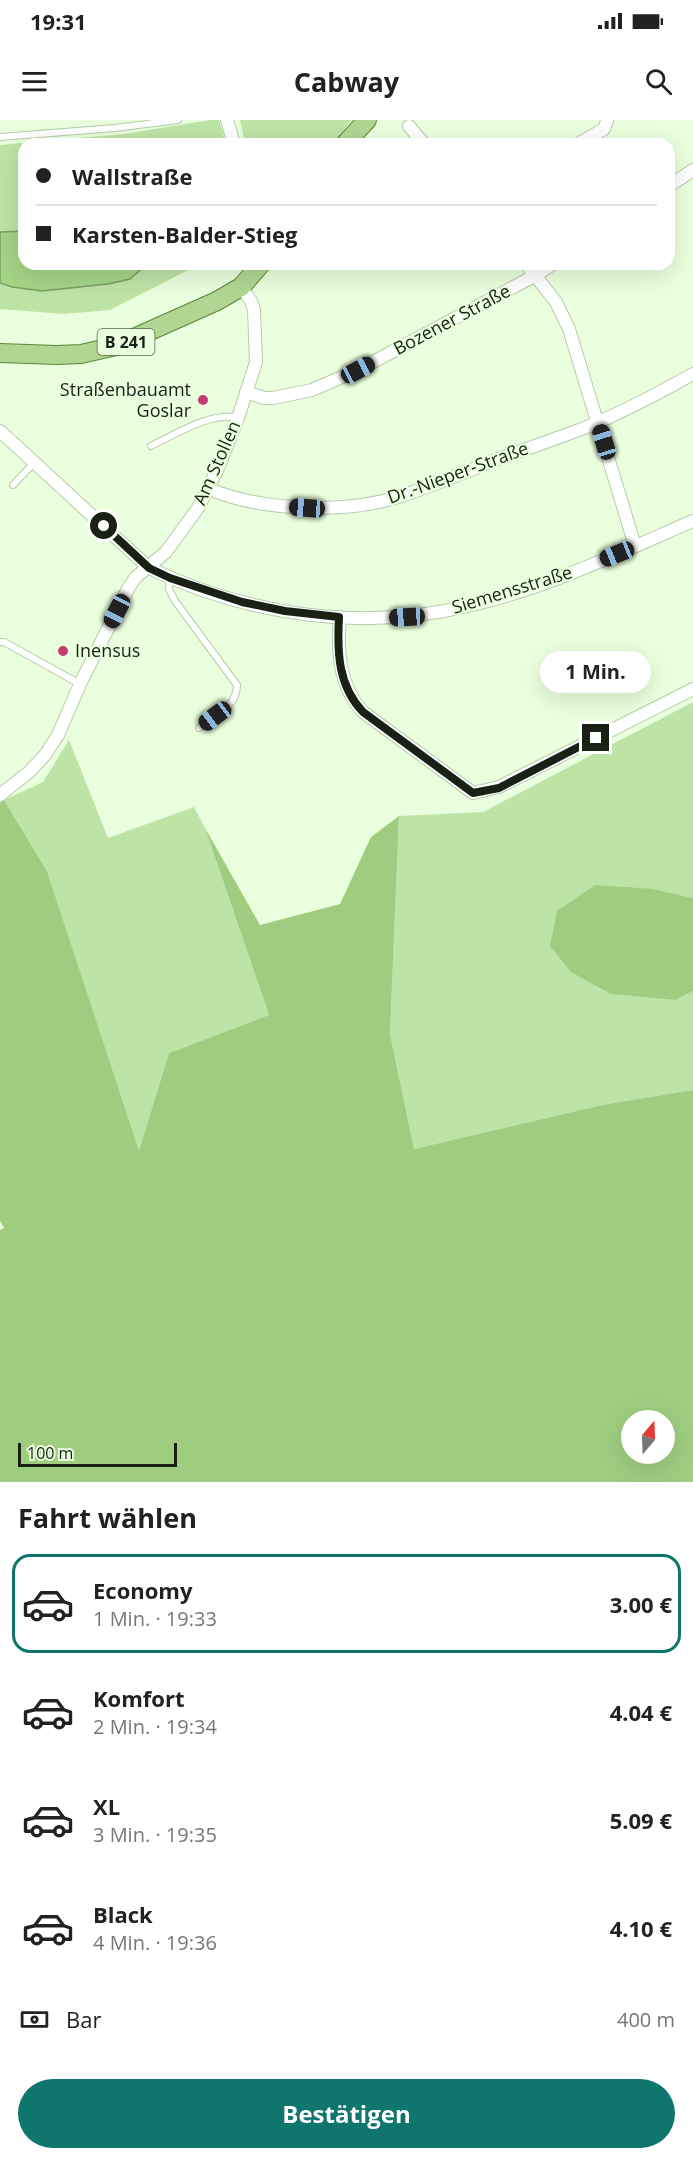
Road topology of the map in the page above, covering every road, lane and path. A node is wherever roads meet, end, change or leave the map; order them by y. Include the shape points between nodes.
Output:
1 (178, 120) edge
2 (227, 120) edge
3 (358, 120) edge
4 (368, 120) edge
5 (609, 120) edge
6 (409, 126) dead end
7 (0, 137) edge
8 (232, 138) edge
9 (348, 138) edge
10 (350, 138) edge
11 (419, 138) edge
12 (588, 138) edge
13 (693, 170) edge
14 (675, 182) edge
15 (256, 270) edge
16 (531, 270) edge
17 (544, 270) edge
18 (536, 275) junction
19 (241, 287) junction
20 (0, 353) edge
21 (693, 374) edge
22 (246, 392) junction
23 (238, 418) junction
24 (598, 422) junction
25 (0, 431) edge
26 (151, 446) dead end
27 (34, 462) junction
28 (13, 485) dead end
29 (209, 489) junction
30 (693, 521) edge
31 (635, 546) junction
32 (149, 568) junction
33 (170, 578) junction
34 (339, 617) junction
35 (0, 642) edge
36 (80, 684) junction
37 (693, 689) edge
38 (199, 728) dead end
39 (0, 795) edge

1 - 7 lane
2 - 8 street
3 - 9 main road
4 - 10 main road
5 - 12 street via 604,129
6 - 11 street
13 - 14 street
15 - 19 main road, B 241
16 - 18 street
17 - 18 street, Bozener Straße
18 - 22 street, Bozener Straße via 358,370 312,390 273,398
18 - 24 street via 563,314
19 - 20 main road, B 241 via 176,320 100,351 57,356
19 - 22 street, Am Stollen via 254,310 256,348 256,362
21 - 24 street, Dr.-Nieper-Straße
22 - 23 street, Am Stollen
23 - 26 lane via 214,417
23 - 29 street, Am Stollen
24 - 29 street, Dr.-Nieper-Straße via 397,497 367,504 332,508 280,506
24 - 31 street
25 - 27 street, Siemensstraße
27 - 28 lane
27 - 32 street, Siemensstraße
29 - 32 street, Am Stollen via 178,537
30 - 31 street, Siemensstraße
31 - 34 street, Siemensstraße via 534,587 473,605 407,617
32 - 33 street, Siemensstraße
32 - 36 street, Am Stollen via 129,587
33 - 34 street, Siemensstraße via 242,602
33 - 38 lane via 169,589 175,601 237,685 232,704
34 - 37 street via 343,680 354,703 473,793 499,788
35 - 36 lane
36 - 39 street, Am Stollen via 45,755

